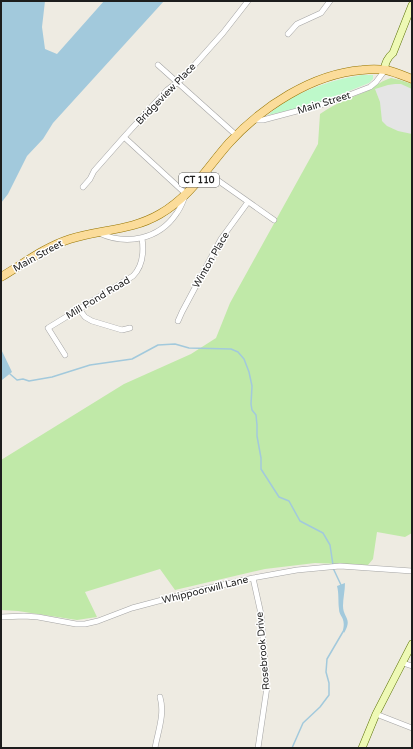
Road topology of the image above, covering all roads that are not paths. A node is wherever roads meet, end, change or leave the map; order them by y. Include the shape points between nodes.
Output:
1 (248, 1) edge
2 (330, 1) edge
3 (412, 5) edge
4 (288, 34) dead end
5 (158, 65) dead end
6 (385, 70) junction
7 (412, 79) edge
8 (178, 82) junction
9 (254, 120) junction
10 (236, 136) junction
11 (124, 137) junction
12 (206, 172) junction
13 (83, 187) dead end
14 (186, 194) junction
15 (248, 202) junction
16 (274, 220) dead end
17 (99, 233) junction
18 (142, 238) junction
19 (1, 277) edge
20 (79, 309) junction
21 (178, 321) dead end
22 (130, 328) dead end
23 (66, 355) dead end
24 (412, 571) edge
25 (252, 578) junction
26 (1, 617) edge
27 (412, 644) edge
28 (403, 662) junction
29 (412, 666) edge
30 (160, 697) dead end
31 (376, 714) junction
32 (412, 728) edge
33 (155, 748) edge
34 (258, 748) edge
35 (362, 748) edge

1 - 8 street, Bridgeview Place via 223,33
2 - 4 street via 321,13 297,24
3 - 6 street
5 - 8 street
6 - 7 main road, Main Street
6 - 9 main road, Main Street / CT 110 via 355,71 331,76 288,96
6 - 9 street, Main Street via 370,87 344,97 263,120
8 - 10 street
8 - 11 street, Bridgeview Place via 167,90
9 - 10 main road, Main Street / CT 110
10 - 12 main road, Main Street / CT 110
11 - 13 street, Bridgeview Place
11 - 14 street
12 - 14 main road, Main Street / CT 110
12 - 15 street
14 - 17 main road, Main Street / CT 110 via 152,218 130,227
14 - 18 street, Main Street via 170,221 155,233
15 - 16 street
15 - 21 street, Winton Place via 221,239
17 - 18 street, Main Street via 117,239
17 - 19 main road, Main Street / CT 110 via 61,243
18 - 20 street, Mill Pond Road via 144,246 138,271
20 - 22 street via 92,321 122,330
20 - 23 street, Mill Pond Road via 48,328
24 - 25 street, Whippoorwill Lane via 327,566
25 - 26 street, Whippoorwill Lane via 132,608 85,624 38,617
25 - 34 street, Rosebrook Drive via 261,614 268,687
27 - 28 street
28 - 29 street
28 - 31 street
30 - 33 street via 162,713
31 - 32 street
31 - 35 street

